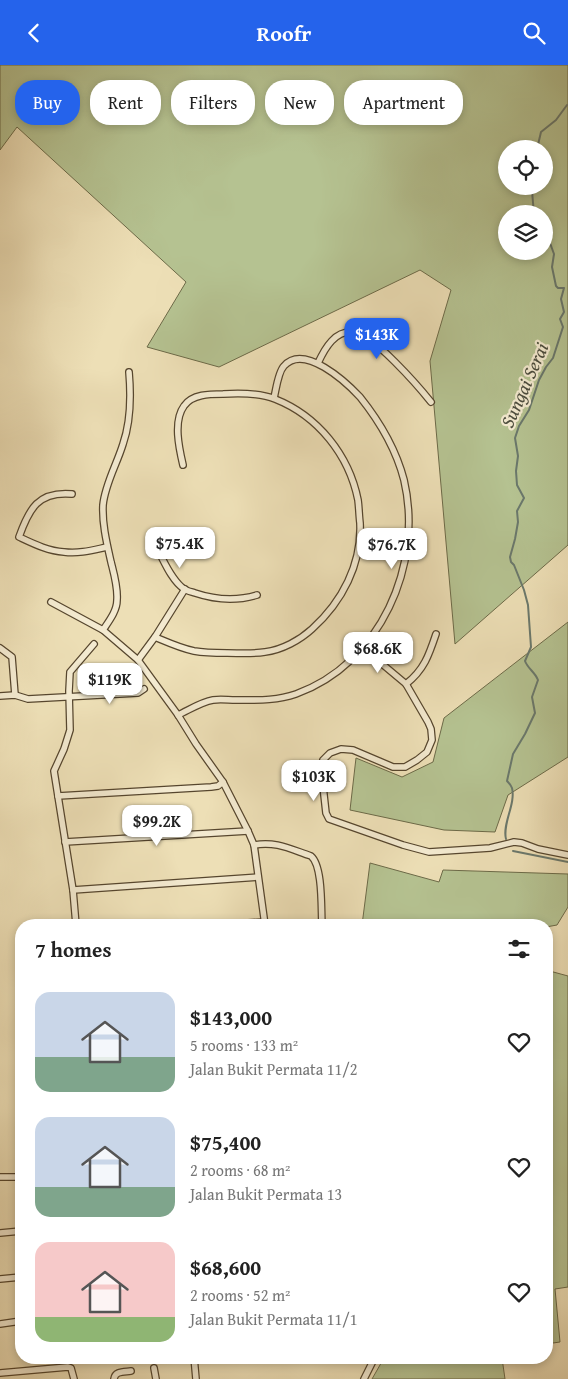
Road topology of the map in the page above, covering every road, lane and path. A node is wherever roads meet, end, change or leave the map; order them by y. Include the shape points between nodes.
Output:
1 (318, 363) junction
2 (130, 372) dead end
3 (274, 399) junction
4 (432, 402) dead end
5 (183, 465) dead end
6 (72, 494) dead end
7 (108, 547) junction
8 (162, 557) dead end
9 (184, 589) junction
10 (257, 595) dead end
11 (51, 602) dead end
12 (103, 630) junction
13 (436, 634) dead end
14 (155, 637) junction
15 (94, 644) dead end
16 (0, 648) edge
17 (363, 648) junction
18 (138, 660) junction
19 (406, 684) junction
20 (144, 689) dead end
21 (15, 695) junction
22 (0, 696) edge
23 (70, 697) junction
24 (178, 715) junction
25 (223, 782) junction
26 (58, 796) junction
27 (248, 831) junction
28 (65, 843) junction
29 (254, 845) junction
30 (568, 855) edge
31 (258, 877) junction
32 (73, 890) junction
33 (75, 919) edge
34 (264, 919) edge
35 (322, 919) edge
36 (15, 1176) edge
37 (0, 1177) edge
38 (15, 1232) edge
39 (0, 1233) edge
40 (15, 1278) edge
41 (0, 1279) edge
42 (15, 1322) edge
43 (0, 1323) edge
44 (195, 1364) edge
45 (372, 1364) edge
46 (154, 1368) dead end
47 (131, 1371) dead end
48 (0, 1373) edge
49 (74, 1379) edge
50 (114, 1379) edge
51 (156, 1379) edge
52 (196, 1379) edge
53 (364, 1379) edge

1 - 3 street via 300,359 285,364
1 - 4 street via 331,341 355,332 381,349
1 - 17 street via 343,381 370,411 385,432 404,480 409,515 402,575 386,614
2 - 7 street via 131,391 124,442 103,504
3 - 5 street via 231,393 195,397 184,405 178,424
3 - 14 street via 304,415 327,436 352,480 358,500 360,533 352,571 341,597 325,618 302,637 266,652 203,653
6 - 7 street via 56,494 31,509 19,537 44,548 64,552
7 - 12 street via 118,601
8 - 9 street
9 - 10 street via 222,599 245,599
9 - 14 street
11 - 12 street
12 - 18 street
13 - 19 street via 430,653 417,675
14 - 18 street
15 - 23 street via 70,673
16 - 21 street via 12,657
17 - 19 street
17 - 24 street via 330,677 295,695 268,700 212,700
18 - 24 street
19 - 30 street via 431,729 432,740 427,751 405,767 393,767 353,750 341,749 330,753 321,768 329,819 429,852 490,848 514,842
20 - 23 street via 138,693
21 - 22 street
21 - 23 street via 28,699
23 - 26 street via 70,730 54,771
24 - 25 street
25 - 26 street via 212,787
25 - 27 street
26 - 28 street
27 - 28 street
27 - 29 street
28 - 32 street
29 - 31 street
29 - 35 street via 275,844 316,860
31 - 32 street
31 - 34 street
32 - 33 street
36 - 37 street
38 - 39 street
40 - 41 street
42 - 43 street
44 - 52 street
45 - 53 street
46 - 51 street
47 - 50 street via 118,1372
48 - 49 street via 71,1367

